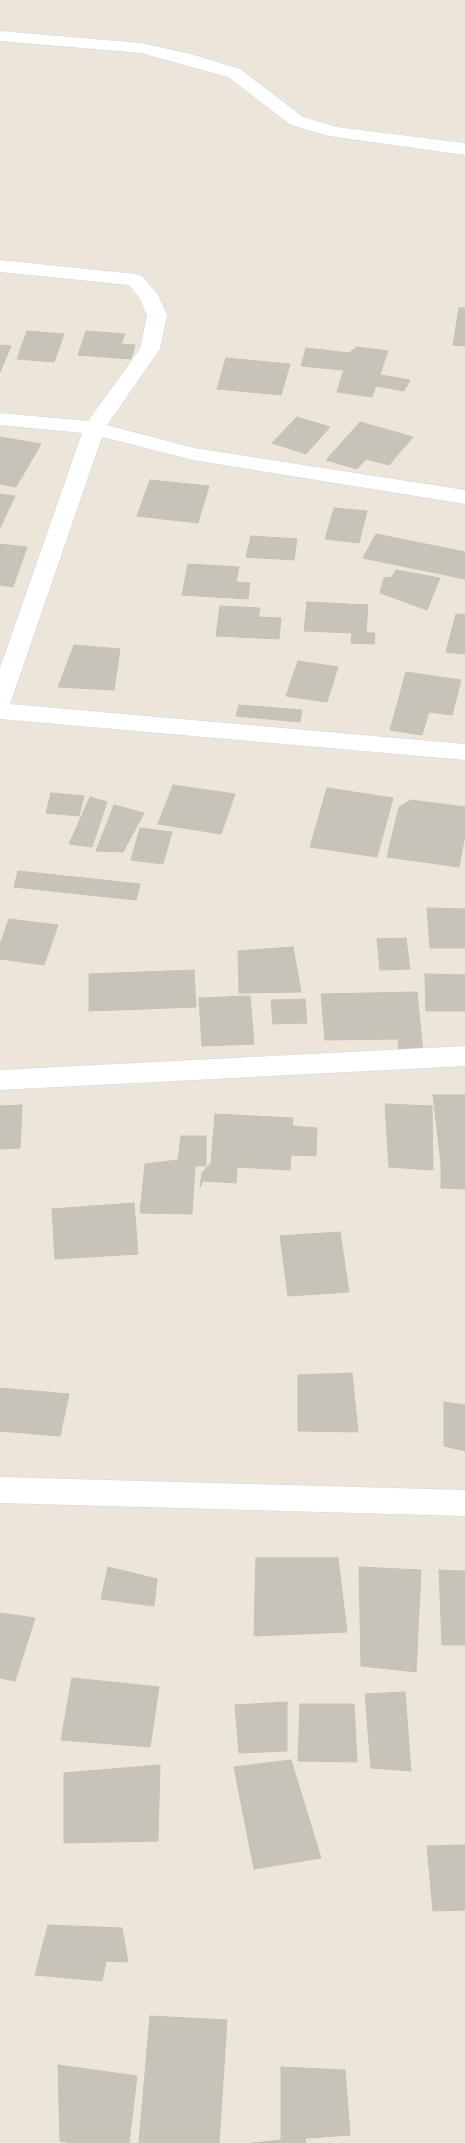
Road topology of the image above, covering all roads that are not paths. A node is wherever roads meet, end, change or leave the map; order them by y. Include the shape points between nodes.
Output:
1 (0, 36) edge
2 (465, 149) edge
3 (0, 266) edge
4 (0, 419) edge
5 (94, 428) junction
6 (465, 496) edge
7 (0, 702) edge
8 (0, 711) edge
9 (465, 752) edge
10 (465, 1056) edge
11 (0, 1080) edge
12 (0, 1490) edge
13 (465, 1503) edge

1 - 2 street via 141,48 185,58 234,73 297,121 335,132
3 - 5 street via 135,280 148,294 157,315 150,349
4 - 5 street
5 - 6 street via 193,454
5 - 7 street
8 - 9 street
10 - 11 street
12 - 13 street

